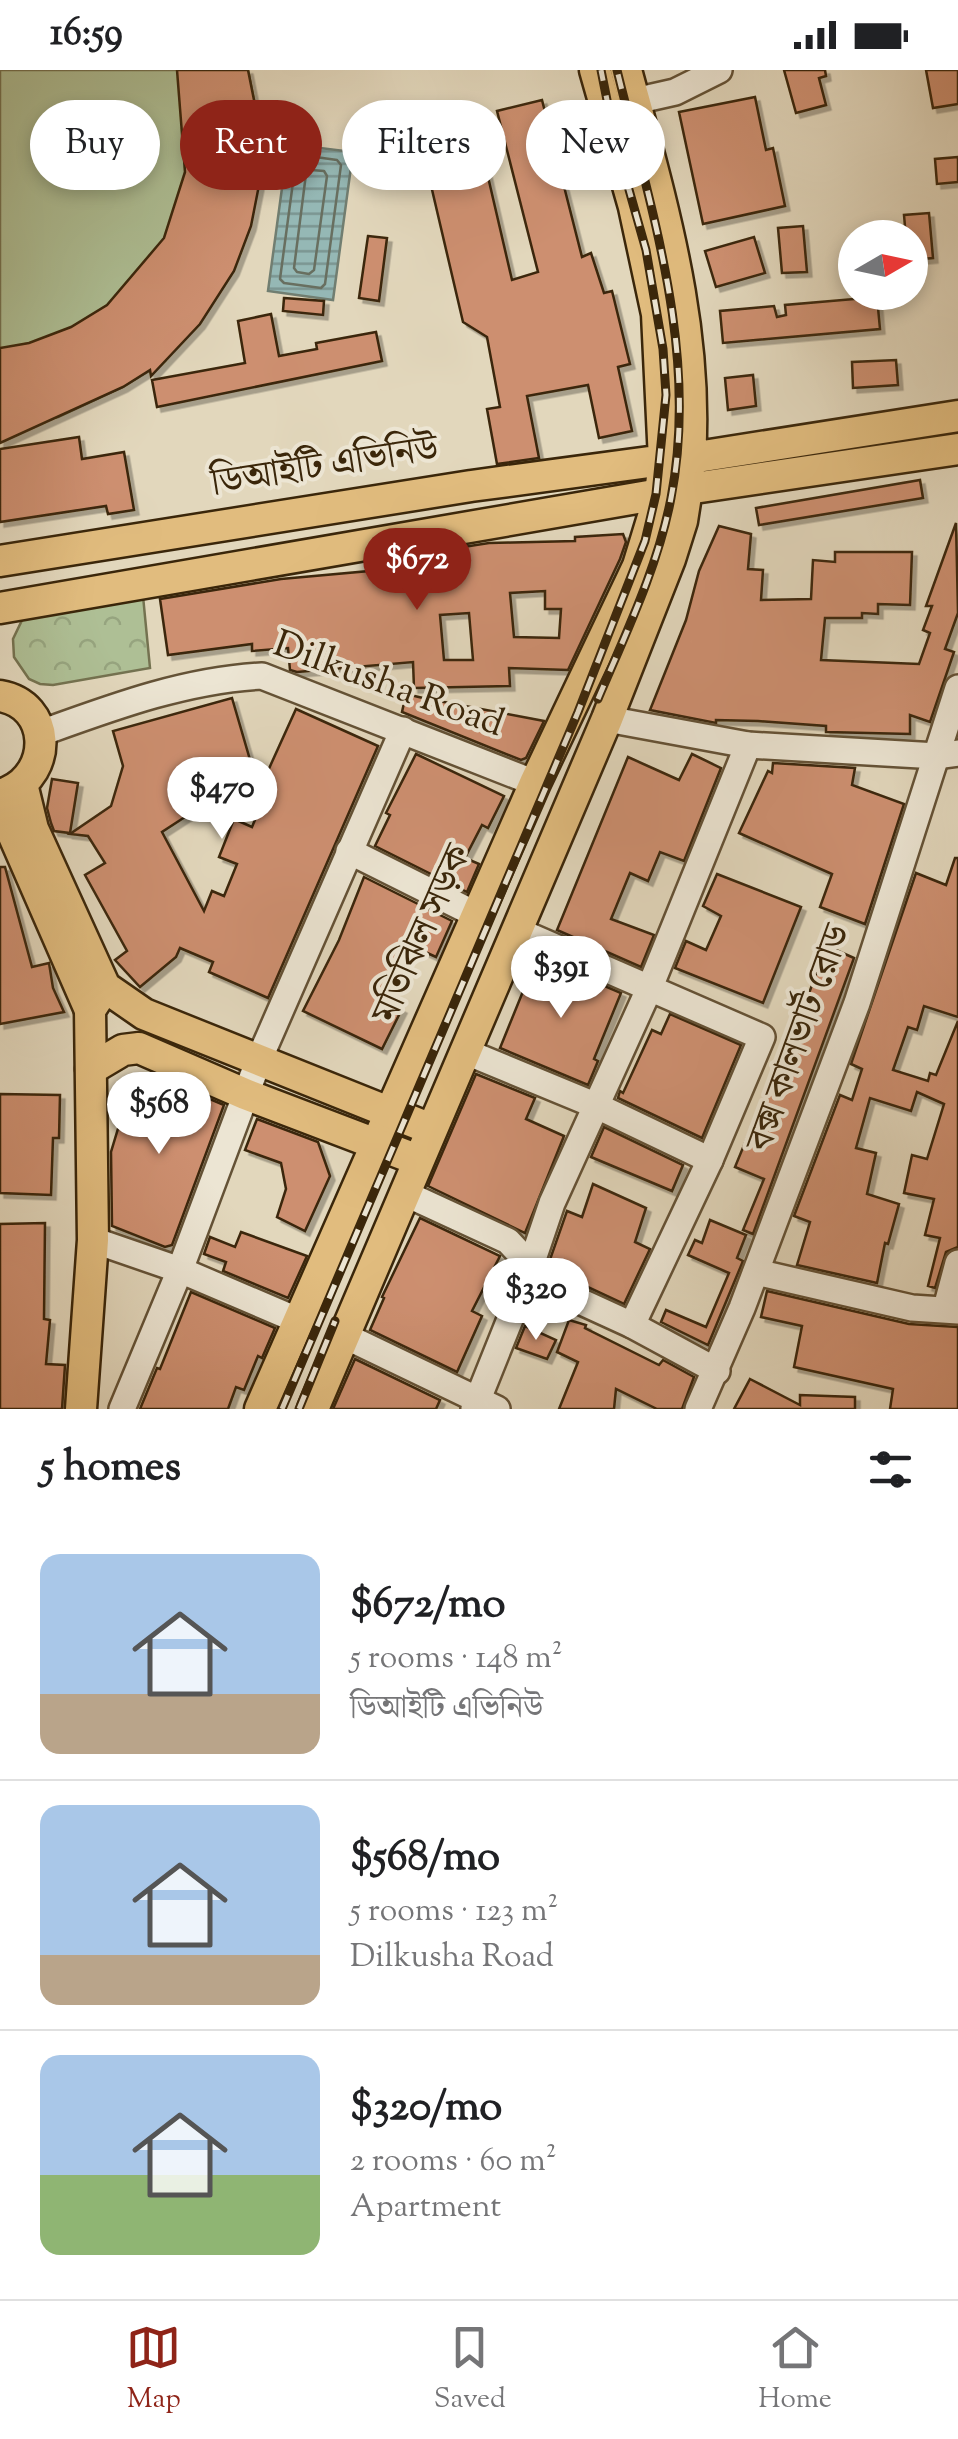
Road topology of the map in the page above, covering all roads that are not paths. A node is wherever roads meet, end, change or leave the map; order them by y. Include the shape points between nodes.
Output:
1 (595, 70) edge
2 (626, 70) edge
3 (719, 70) edge
4 (635, 100) edge
5 (639, 100) edge
6 (659, 190) edge
7 (958, 416) edge
8 (958, 449) edge
9 (678, 459) junction
10 (674, 492) junction
11 (0, 561) edge
12 (0, 608) edge
13 (958, 688) edge
14 (0, 696) edge
15 (608, 719) junction
16 (404, 730) junction
17 (41, 733) junction
18 (748, 745) junction
19 (948, 754) edge
20 (535, 783) junction
21 (8, 791) edge
22 (349, 850) junction
23 (477, 915) junction
24 (516, 930) junction
25 (650, 987) junction
26 (98, 998) junction
27 (464, 1051) junction
28 (258, 1062) junction
29 (91, 1069) junction
30 (245, 1094) junction
31 (597, 1106) junction
32 (388, 1111) junction
33 (431, 1129) junction
34 (374, 1143) junction
35 (418, 1160) junction
36 (710, 1160) junction
37 (404, 1193) junction
38 (94, 1240) junction
39 (958, 1263) edge
40 (180, 1270) junction
41 (756, 1272) junction
42 (528, 1277) junction
43 (952, 1310) edge
44 (297, 1320) junction
45 (632, 1324) junction
46 (345, 1336) junction
47 (717, 1371) junction
48 (483, 1405) edge
49 (81, 1409) edge
50 (122, 1409) edge
51 (260, 1409) edge
52 (313, 1409) edge
53 (698, 1409) edge

1 - 9 main road via 634,206
2 - 4 main road
3 - 5 street via 675,92
6 - 9 main road via 690,366
7 - 9 main road, ডিআইটি এভিনিউ
8 - 10 main road
9 - 10 main road
9 - 11 main road, ডিআইটি এভিনিউ
10 - 12 main road
10 - 15 main road via 670,559
10 - 20 main road, মতিঝিল সড়ক
13 - 19 street, বক্স কালভার্ট রোড
14 - 17 main road via 24,706
15 - 18 street
15 - 24 main road
16 - 17 street, Dilkusha Road via 262,676 224,678 128,702
16 - 20 street, Dilkusha Road
16 - 22 street
17 - 21 main road via 39,762
18 - 19 street
18 - 25 street
19 - 41 street, বক্স কালভার্ট রোড
20 - 23 main road, মতিঝিল সড়ক
21 - 26 main road via 33,830
22 - 23 street
22 - 28 street
23 - 32 main road, মতিঝিল সড়ক
24 - 25 street
24 - 27 main road
25 - 31 street
25 - 36 street via 762,1037
26 - 28 main road
26 - 29 main road
27 - 31 street
27 - 33 main road
28 - 30 street
28 - 32 main road
29 - 30 main road via 139,1048
29 - 38 main road
30 - 34 main road
30 - 40 street
31 - 36 street
31 - 42 street via 552,1203
32 - 33 main road
32 - 34 main road, মতিঝিল সড়ক
33 - 35 main road
34 - 35 main road
34 - 44 main road, মতিঝিল সড়ক
35 - 37 main road
36 - 45 street
37 - 42 street via 508,1240 523,1257
37 - 46 main road
38 - 40 street
38 - 49 main road
39 - 43 street
40 - 44 street
40 - 50 street
41 - 43 street via 912,1308
41 - 47 street, বক্স কালভার্ট রোড
42 - 45 street
42 - 48 street
44 - 51 main road, মতিঝিল সড়ক
45 - 47 street
46 - 48 street
46 - 52 main road
47 - 53 street, বক্স কালভার্ট রোড

